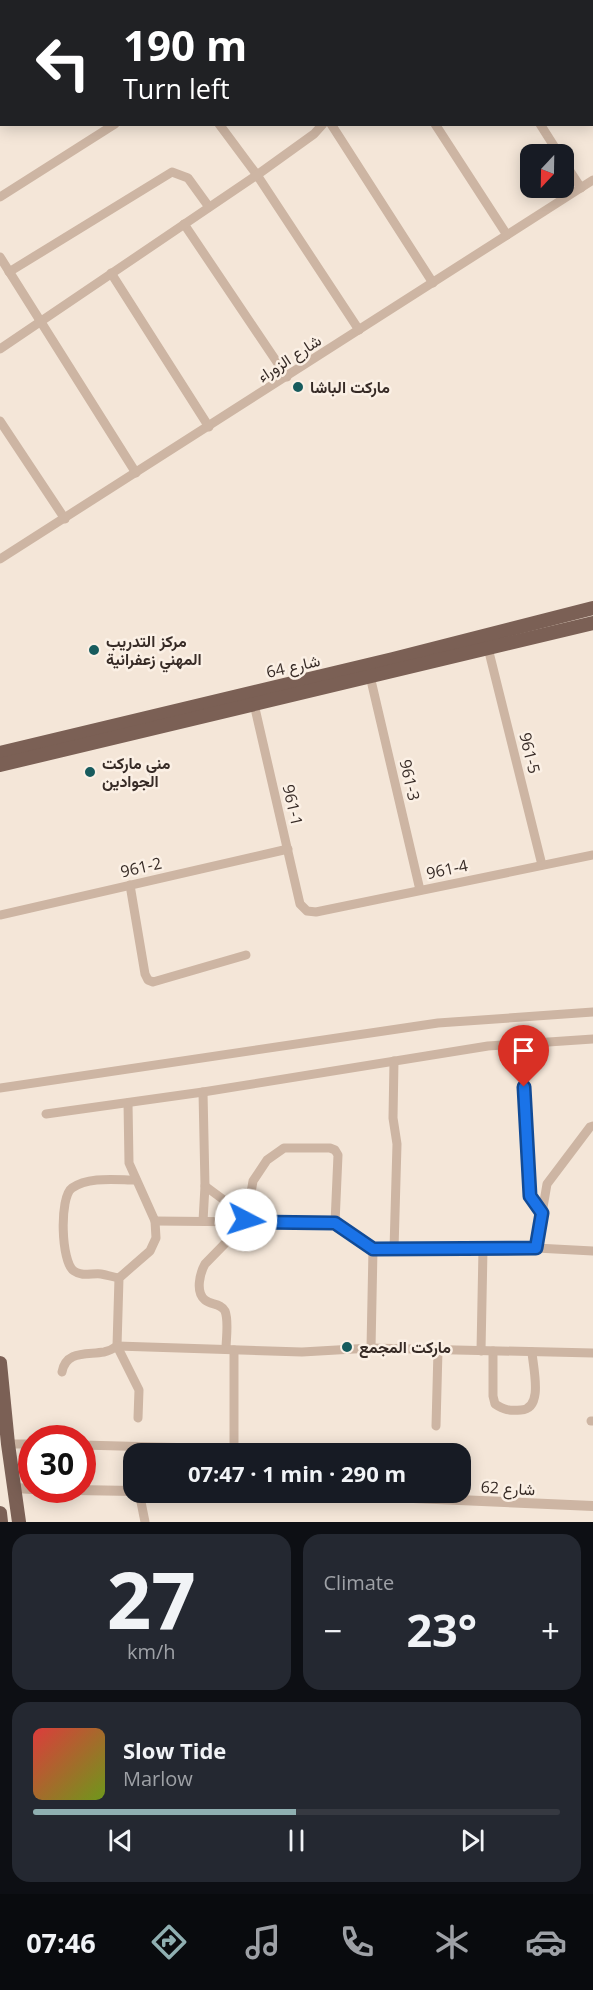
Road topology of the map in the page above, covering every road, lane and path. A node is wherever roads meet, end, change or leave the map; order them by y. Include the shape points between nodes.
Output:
1 (112, 126) edge
2 (220, 126) edge
3 (321, 126) edge
4 (332, 126) edge
5 (436, 126) edge
6 (541, 126) edge
7 (553, 144) edge
8 (257, 175) junction
9 (574, 177) edge
10 (593, 180) edge
11 (581, 188) junction
12 (0, 197) edge
13 (209, 207) junction
14 (184, 224) junction
15 (507, 235) junction
16 (0, 257) edge
17 (9, 272) junction
18 (111, 273) junction
19 (433, 283) junction
20 (40, 322) junction
21 (359, 330) junction
22 (0, 349) edge
23 (287, 377) junction
24 (0, 421) edge
25 (209, 427) junction
26 (136, 473) junction
27 (64, 519) junction
28 (0, 559) edge
29 (593, 609) edge
30 (593, 623) edge
31 (488, 648) junction
32 (370, 676) junction
33 (254, 704) junction
34 (0, 753) edge
35 (0, 765) edge
36 (288, 849) junction
37 (593, 855) edge
38 (542, 865) junction
39 (130, 885) junction
40 (420, 891) junction
41 (307, 911) joint
42 (0, 915) edge
43 (246, 955) dead end
44 (593, 1012) edge
45 (593, 1039) edge
46 (522, 1042) junction
47 (394, 1061) junction
48 (0, 1088) edge
49 (203, 1092) junction
50 (128, 1103) junction
51 (46, 1114) dead end
52 (593, 1126) edge
53 (136, 1180) junction
54 (205, 1186) junction
55 (542, 1213) junction
56 (155, 1221) junction
57 (203, 1221) junction
58 (246, 1221) junction
59 (335, 1223) junction
60 (536, 1248) junction
61 (373, 1249) junction
62 (394, 1249) junction
63 (483, 1249) junction
64 (593, 1251) edge
65 (119, 1278) junction
66 (117, 1346) junction
67 (371, 1348) junction
68 (230, 1350) junction
69 (438, 1350) junction
70 (481, 1351) junction
71 (493, 1351) junction
72 (532, 1352) junction
73 (593, 1353) edge
74 (0, 1363) edge
75 (63, 1372) dead end
76 (138, 1418) dead end
77 (436, 1426) dead end
78 (234, 1443) edge
79 (8, 1444) junction
80 (18, 1444) edge
81 (96, 1446) edge
82 (123, 1447) edge
83 (15, 1488) junction
84 (18, 1488) edge
85 (96, 1490) edge
86 (123, 1491) edge
87 (471, 1501) edge
88 (141, 1503) edge
89 (593, 1506) edge
90 (0, 1513) edge
91 (1, 1522) edge
92 (19, 1522) edge
93 (145, 1522) edge

1 - 12 street
2 - 8 street
3 - 8 street
4 - 19 street
5 - 15 street
6 - 7 street
8 - 13 street
8 - 21 street
9 - 11 street
10 - 11 street, شارع الزوراء
11 - 15 street, شارع الزوراء
13 - 14 street
13 - 17 street via 188,178 172,172
14 - 18 street
14 - 23 street
15 - 19 street, شارع الزوراء
16 - 17 street
17 - 20 street
18 - 20 street
18 - 25 street
19 - 21 street, شارع الزوراء
20 - 22 street
20 - 26 street
21 - 23 street, شارع الزوراء
23 - 25 street, شارع الزوراء
24 - 27 street
25 - 26 street, شارع الزوراء
26 - 27 street, شارع الزوراء
27 - 28 street, شارع الزوراء
29 - 34 main road, شارع 64
30 - 31 main road, شارع 64
31 - 32 main road, شارع 64
31 - 38 street, 961-5
32 - 33 main road, شارع 64
32 - 40 street, 961-3
33 - 35 main road, شارع 64
33 - 36 street, 961-1
36 - 39 street, 961-2
36 - 41 street, 961-1 via 300,904
37 - 38 street, 961-4
38 - 40 street, 961-4
39 - 42 street, 961-2
39 - 43 street via 148,980 153,982
40 - 41 street, 961-4
44 - 48 street via 438,1023
45 - 46 street
46 - 47 street
46 - 55 street via 530,1196
47 - 49 street
47 - 62 street
49 - 50 street
49 - 54 street
50 - 51 street
50 - 53 street via 129,1163
52 - 55 street via 547,1184
53 - 56 street
53 - 65 street via 91,1181 73,1187 65,1198 63,1216 70,1268 82,1275
54 - 57 street
54 - 58 street
55 - 60 street
56 - 57 street
56 - 65 street via 154,1246
57 - 58 street
58 - 59 street
58 - 59 street via 253,1181 267,1160 284,1148 330,1148 338,1155
58 - 68 street via 200,1273 200,1292 205,1300 222,1307 226,1314
59 - 61 street
60 - 63 street
60 - 64 street
61 - 62 street
61 - 67 street
62 - 63 street
63 - 70 street
65 - 66 street
66 - 68 street
66 - 75 street via 107,1352 78,1353 68,1359
66 - 76 street via 139,1390
67 - 68 street via 302,1352
67 - 69 street
68 - 78 street
69 - 70 street
69 - 77 street
70 - 71 street
71 - 72 street
71 - 72 street via 493,1396 495,1404 505,1411 527,1410 533,1405 536,1398
72 - 73 street
74 - 79 main road
79 - 80 street
79 - 83 main road
81 - 82 street
83 - 84 street
83 - 92 main road
85 - 86 street
87 - 89 street, شارع 62
88 - 93 street
90 - 91 main road

